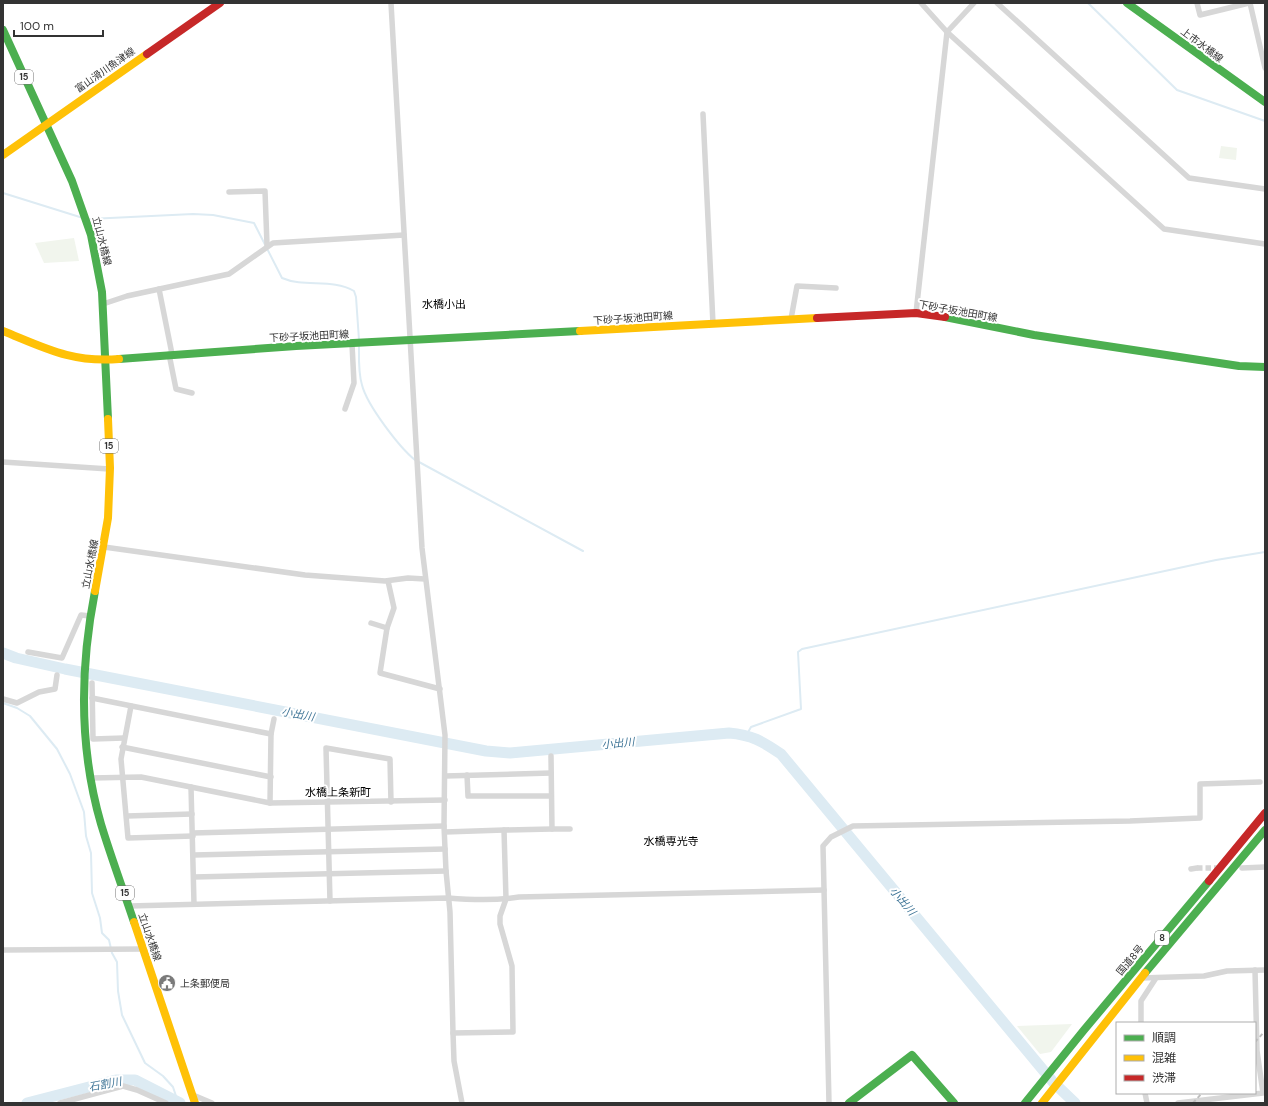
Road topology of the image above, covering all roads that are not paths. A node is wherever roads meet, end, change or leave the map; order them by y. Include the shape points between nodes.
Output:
1 (220, 3) edge
2 (391, 3) edge
3 (921, 3) edge
4 (974, 3) edge
5 (997, 3) edge
6 (1127, 3) edge
7 (1197, 3) edge
8 (1249, 3) edge
9 (3, 30) edge
10 (947, 32) junction
11 (1265, 68) edge
12 (1265, 102) edge
13 (703, 114) dead end
14 (46, 124) junction
15 (3, 155) edge
16 (1265, 189) edge
17 (229, 192) dead end
18 (404, 235) junction
19 (1265, 244) edge
20 (267, 246) junction
21 (836, 288) dead end
22 (159, 289) junction
23 (103, 304) junction
24 (916, 312) junction
25 (792, 319) junction
26 (713, 324) junction
27 (3, 331) edge
28 (410, 341) junction
29 (352, 344) junction
30 (171, 354) junction
31 (106, 360) junction
32 (1265, 367) edge
33 (192, 393) dead end
34 (345, 409) dead end
35 (3, 462) edge
36 (109, 470) junction
37 (104, 548) junction
38 (425, 579) junction
39 (388, 581) junction
40 (90, 616) junction
41 (371, 623) dead end
42 (387, 628) junction
43 (28, 652) dead end
44 (57, 675) dead end
45 (92, 683) dead end
46 (440, 689) junction
47 (3, 698) edge
48 (92, 698) junction
49 (131, 706) junction
50 (274, 719) dead end
51 (271, 734) junction
52 (124, 738) junction
53 (122, 747) junction
54 (551, 756) dead end
55 (551, 773) junction
56 (467, 775) junction
57 (445, 776) junction
58 (122, 777) junction
59 (271, 777) junction
60 (91, 778) junction
61 (1260, 782) dead end
62 (191, 787) junction
63 (551, 796) junction
64 (445, 800) junction
65 (392, 802) junction
66 (270, 803) junction
67 (326, 803) junction
68 (1265, 812) edge
69 (192, 814) junction
70 (127, 816) junction
71 (327, 829) junction
72 (444, 829) junction
73 (552, 829) junction
74 (570, 829) dead end
75 (504, 830) junction
76 (1265, 830) edge
77 (193, 834) junction
78 (445, 849) junction
79 (328, 851) junction
80 (194, 855) junction
81 (1265, 867) edge
82 (1242, 868) dead end
83 (446, 871) junction
84 (328, 874) junction
85 (194, 877) junction
86 (824, 890) junction
87 (448, 898) junction
88 (506, 899) junction
89 (330, 901) junction
90 (194, 904) junction
91 (129, 906) junction
92 (143, 949) junction
93 (3, 950) edge
94 (1255, 970) junction
95 (1265, 970) edge
96 (1141, 978) junction
97 (1156, 978) junction
98 (1141, 1022) edge
99 (452, 1033) junction
100 (1264, 1093) edge
101 (1255, 1094) edge
102 (194, 1100) edge
103 (60, 1103) edge
104 (166, 1103) edge
105 (212, 1103) edge
106 (462, 1103) edge
107 (829, 1103) edge
108 (849, 1103) edge
109 (954, 1103) edge
110 (1025, 1103) edge
111 (1042, 1103) edge
112 (1178, 1103) edge

1 - 14 main road, 富山滑川魚津線
2 - 18 street
3 - 10 street
4 - 10 street
5 - 16 street via 1189,178
6 - 12 main road, 上市水橋線
7 - 8 street via 1200,15
8 - 11 street
9 - 14 main road, 立山水橋線 / 15
10 - 19 street via 1164,229
10 - 24 street
13 - 26 street
14 - 15 main road, 富山滑川魚津線
14 - 23 main road, 立山水橋線 / 15 via 84,214 96,250
17 - 20 street via 265,191
18 - 20 street via 273,243
18 - 28 street
20 - 22 street via 229,274
21 - 25 street via 797,286
22 - 23 street
22 - 30 street
23 - 31 main road, 立山水橋線 / 15
24 - 25 main road, 下砂子坂池田町線
24 - 32 main road, 下砂子坂池田町線 via 1042,336 1239,366
25 - 26 main road, 下砂子坂池田町線
26 - 28 main road, 下砂子坂池田町線
27 - 31 main road, 下砂子坂池田町線 via 66,356
28 - 29 main road, 下砂子坂池田町線
28 - 38 street
29 - 30 main road, 下砂子坂池田町線
29 - 34 street via 354,383
30 - 31 main road, 下砂子坂池田町線
30 - 33 street via 176,389
31 - 36 main road, 立山水橋線 / 15
35 - 36 street
36 - 37 main road, 立山水橋線 / 15 via 109,503
37 - 39 street via 305,574
37 - 40 main road, 立山水橋線 / 15
38 - 39 street
38 - 46 street
39 - 42 street via 394,608
40 - 43 street via 81,615 62,658
40 - 60 main road, 立山水橋線 / 15 via 84,679 84,722
41 - 42 street
42 - 46 street via 380,673
44 - 47 street via 55,689 39,692 17,703
45 - 48 street
46 - 57 street via 445,735
48 - 49 street
48 - 52 street via 93,739
49 - 51 street
49 - 52 street
50 - 51 street
51 - 59 street
52 - 53 street
53 - 58 street
53 - 59 street
54 - 55 street
55 - 56 street
55 - 63 street
56 - 57 street
56 - 63 street via 468,796
57 - 64 street
58 - 60 street
58 - 62 street via 141,777
58 - 70 street
59 - 66 street
60 - 91 main road, 立山水橋線 / 15 via 101,823
61 - 86 street via 1200,784 1200,818 853,826 831,837 823,846
62 - 66 street
62 - 69 street
63 - 73 street
64 - 65 street
64 - 72 street
65 - 67 street
65 - 67 street via 390,759 326,748
66 - 67 street
67 - 71 street
68 - 110 main road, 国道8号 / 8 via 1209,883 1057,1061
69 - 70 street
69 - 77 street
70 - 77 street via 128,838
71 - 72 street
71 - 77 street
71 - 79 street
72 - 75 street
72 - 78 street
73 - 74 street
73 - 75 street
75 - 88 street
76 - 96 main road, 国道8号 / 8
77 - 80 street
78 - 79 street
78 - 83 street
79 - 80 street
79 - 84 street
80 - 85 street
81 - 82 street
83 - 84 street
83 - 87 street
84 - 85 street
84 - 89 street
85 - 90 street
86 - 88 street
86 - 107 street
87 - 88 street
87 - 89 street
87 - 99 street
88 - 99 street via 500,924 512,966 513,1032
89 - 90 street
90 - 91 street
91 - 92 main road, 立山水橋線 / 15
92 - 93 street
92 - 102 main road, 立山水橋線 / 15
94 - 95 street
94 - 97 street
94 - 100 street via 1258,1051
96 - 97 street
96 - 111 main road, 国道8号 / 8
97 - 98 street via 1141,1001
99 - 106 street
101 - 112 street
102 - 105 street
103 - 104 street via 123,1086
108 - 109 main road via 912,1055 920,1061

